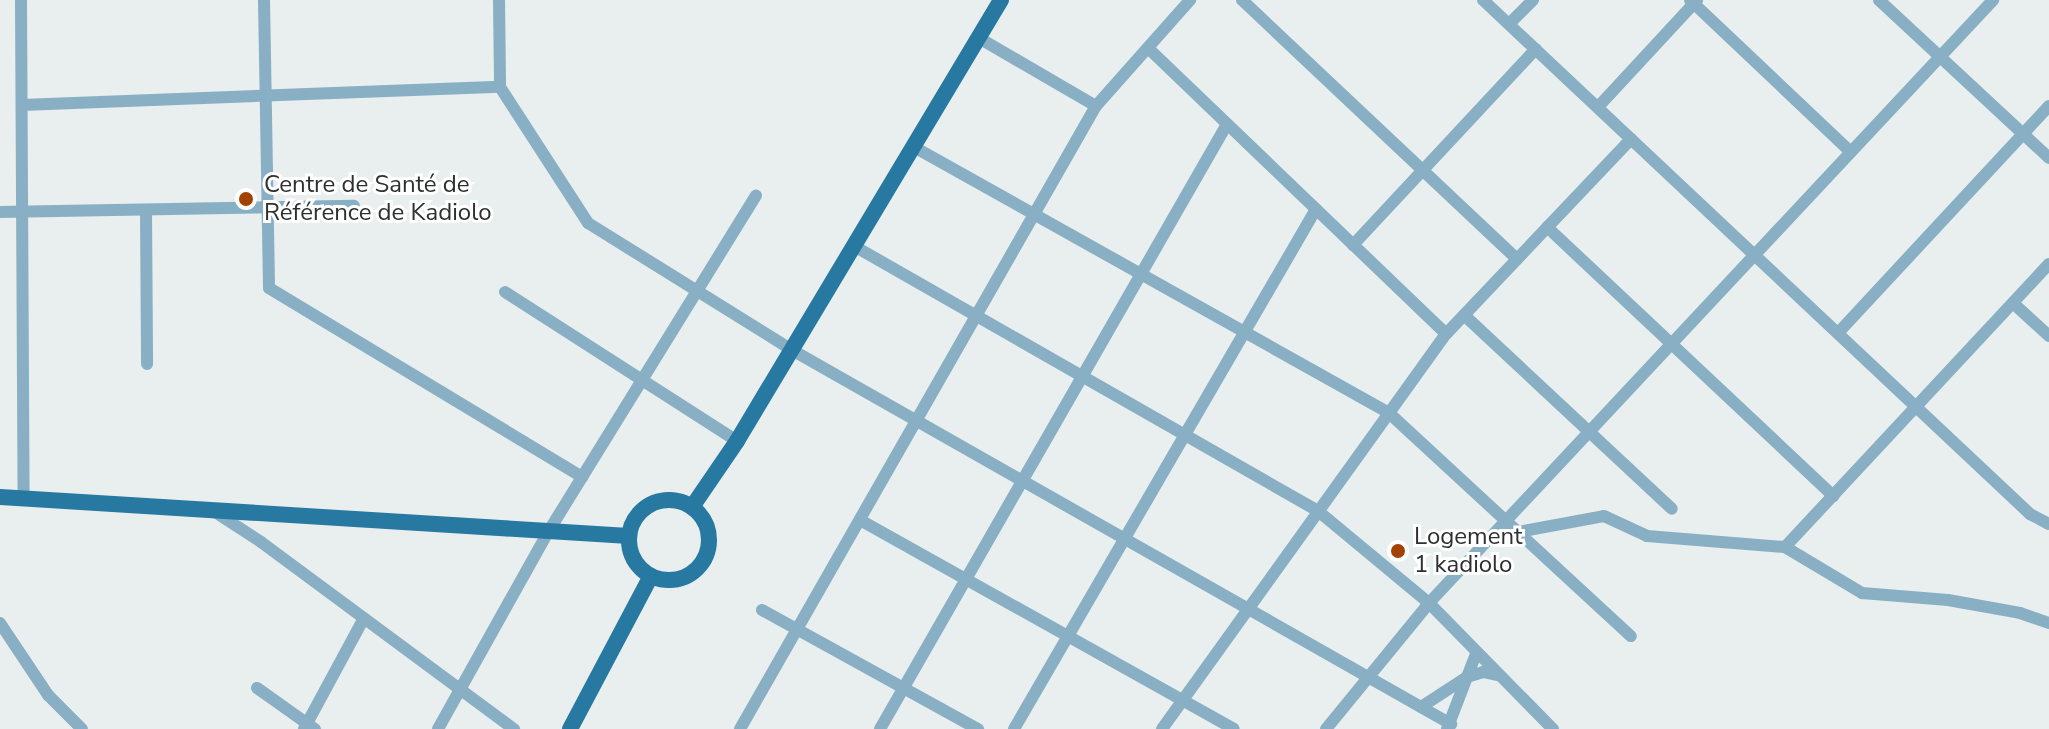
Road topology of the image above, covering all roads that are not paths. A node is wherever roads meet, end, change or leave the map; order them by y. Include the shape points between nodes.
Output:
1 (21, 0) edge
2 (264, 0) edge
3 (499, 0) edge
4 (1001, 0) edge
5 (1190, 0) edge
6 (1242, 0) edge
7 (1483, 0) edge
8 (1533, 0) edge
9 (1879, 0) edge
10 (1993, 0) edge
11 (1693, 1) edge
12 (1509, 24) junction
13 (979, 38) junction
14 (1148, 48) junction
15 (1536, 49) junction
16 (1940, 57) junction
17 (500, 87) junction
18 (266, 96) junction
19 (22, 105) junction
20 (1096, 106) junction
21 (2049, 106) edge
22 (1598, 107) junction
23 (1227, 124) junction
24 (2023, 134) junction
25 (1631, 139) junction
26 (914, 147) junction
27 (1851, 152) junction
28 (2049, 158) edge
29 (1422, 170) junction
30 (756, 196) dead end
31 (354, 206) dead end
32 (268, 208) junction
33 (1316, 209) junction
34 (146, 210) junction
35 (0, 212) edge
36 (22, 212) junction
37 (1035, 214) junction
38 (1547, 227) junction
39 (1353, 245) junction
40 (854, 246) junction
41 (1755, 255) junction
42 (1517, 259) junction
43 (2049, 264) edge
44 (1141, 274) junction
45 (697, 291) junction
46 (505, 292) dead end
47 (2013, 303) junction
48 (1464, 315) junction
49 (976, 316) junction
50 (1245, 332) junction
51 (1838, 333) junction
52 (1446, 334) junction
53 (2049, 336) edge
54 (1672, 344) junction
55 (792, 350) junction
56 (147, 364) dead end
57 (1082, 376) junction
58 (642, 380) junction
59 (1916, 407) junction
60 (1389, 413) junction
61 (916, 421) junction
62 (1589, 432) junction
63 (1185, 435) junction
64 (737, 441) junction
65 (582, 477) junction
66 (1022, 481) junction
67 (1833, 496) junction
68 (0, 497) edge
69 (24, 498) junction
70 (692, 507) junction
71 (208, 508) junction
72 (1672, 509) dead end
73 (1318, 511) junction
74 (860, 520) junction
75 (1506, 521) junction
76 (2049, 524) edge
77 (550, 529) junction
78 (1518, 532) junction
79 (629, 536) junction
80 (1124, 539) junction
81 (1785, 547) junction
82 (651, 576) junction
83 (966, 579) junction
84 (1429, 603) junction
85 (1248, 609) junction
86 (762, 610) dead end
87 (364, 618) junction
88 (0, 623) edge
89 (2049, 623) edge
90 (797, 629) junction
91 (1068, 636) junction
92 (1631, 636) dead end
93 (1476, 654) junction
94 (1497, 675) junction
95 (1368, 677) junction
96 (1467, 677) junction
97 (257, 688) dead end
98 (904, 688) junction
99 (460, 689) junction
100 (1182, 700) junction
101 (1421, 707) junction
102 (1449, 726) edge
103 (309, 727) edge
104 (82, 729) edge
105 (438, 729) edge
106 (514, 729) edge
107 (570, 729) edge
108 (740, 729) edge
109 (880, 729) edge
110 (978, 729) edge
111 (1014, 729) edge
112 (1162, 729) edge
113 (1234, 729) edge
114 (1326, 729) edge
115 (1553, 729) edge

1 - 19 street
2 - 18 street
3 - 17 street
4 - 13 main road
5 - 14 street
6 - 29 street
7 - 12 street
8 - 12 street
9 - 16 street
10 - 16 street
11 - 22 street
11 - 27 street
12 - 15 street
13 - 20 street
13 - 26 main road
14 - 20 street
14 - 23 street
15 - 22 street
15 - 29 street
16 - 24 street
16 - 27 street
17 - 18 street
17 - 45 street via 588,223
18 - 19 street
18 - 32 street
19 - 36 street
20 - 37 street
21 - 24 street
22 - 25 street
23 - 33 street
23 - 44 street
24 - 28 street
24 - 51 street
25 - 38 street
25 - 41 street
26 - 37 street
26 - 40 main road
27 - 41 street
29 - 39 street
29 - 42 street
30 - 45 street
31 - 32 street
32 - 34 street
32 - 65 street via 269,288
33 - 39 street
33 - 50 street
34 - 36 street
34 - 56 street
35 - 36 street
36 - 69 street
37 - 44 street
37 - 49 street
38 - 42 street
38 - 54 street
39 - 52 street
40 - 49 street
40 - 55 main road
41 - 51 street
41 - 54 street
42 - 48 street
43 - 47 street
44 - 50 street
44 - 57 street
45 - 55 street
45 - 58 street
46 - 58 street
47 - 53 street
47 - 59 street
48 - 52 street
48 - 62 street
49 - 57 street
49 - 61 street
50 - 60 street
50 - 63 street
51 - 59 street
52 - 60 street
54 - 62 street
54 - 67 street
55 - 61 street
55 - 64 main road
57 - 63 street
57 - 66 street
58 - 64 street
58 - 65 street
59 - 67 street
59 - 76 street via 2030,514
60 - 73 street
60 - 75 street
61 - 66 street
61 - 74 street
62 - 72 street
62 - 75 street
63 - 73 street
63 - 80 street
64 - 70 main road
65 - 77 street
66 - 80 street
66 - 83 street
67 - 81 street
68 - 69 main road
69 - 71 main road
70 - 79 main road via 666,500 653,504 633,523
70 - 82 main road via 710,535 706,557 688,576
71 - 77 main road
71 - 87 street
73 - 84 street
73 - 85 street
74 - 83 street
74 - 90 street
75 - 78 street
75 - 84 street
77 - 79 main road
77 - 99 street
78 - 81 street via 1604,516 1647,536
78 - 92 street
79 - 82 main road via 634,559
80 - 85 street
80 - 91 street
81 - 89 street via 1862,593 1948,600
82 - 107 main road
83 - 91 street
83 - 98 street
84 - 93 street
84 - 95 street
85 - 95 street
85 - 100 street
86 - 90 street
87 - 99 street
87 - 103 street
88 - 104 street via 48,695
90 - 98 street
90 - 108 street
91 - 100 street
91 - 111 street
93 - 94 street
93 - 96 street
94 - 96 street
94 - 115 street
95 - 101 street
95 - 114 street
96 - 101 street
96 - 102 street
97 - 103 street
98 - 109 street
98 - 110 street
99 - 105 street
99 - 106 street
100 - 112 street
100 - 113 street
101 - 102 street

